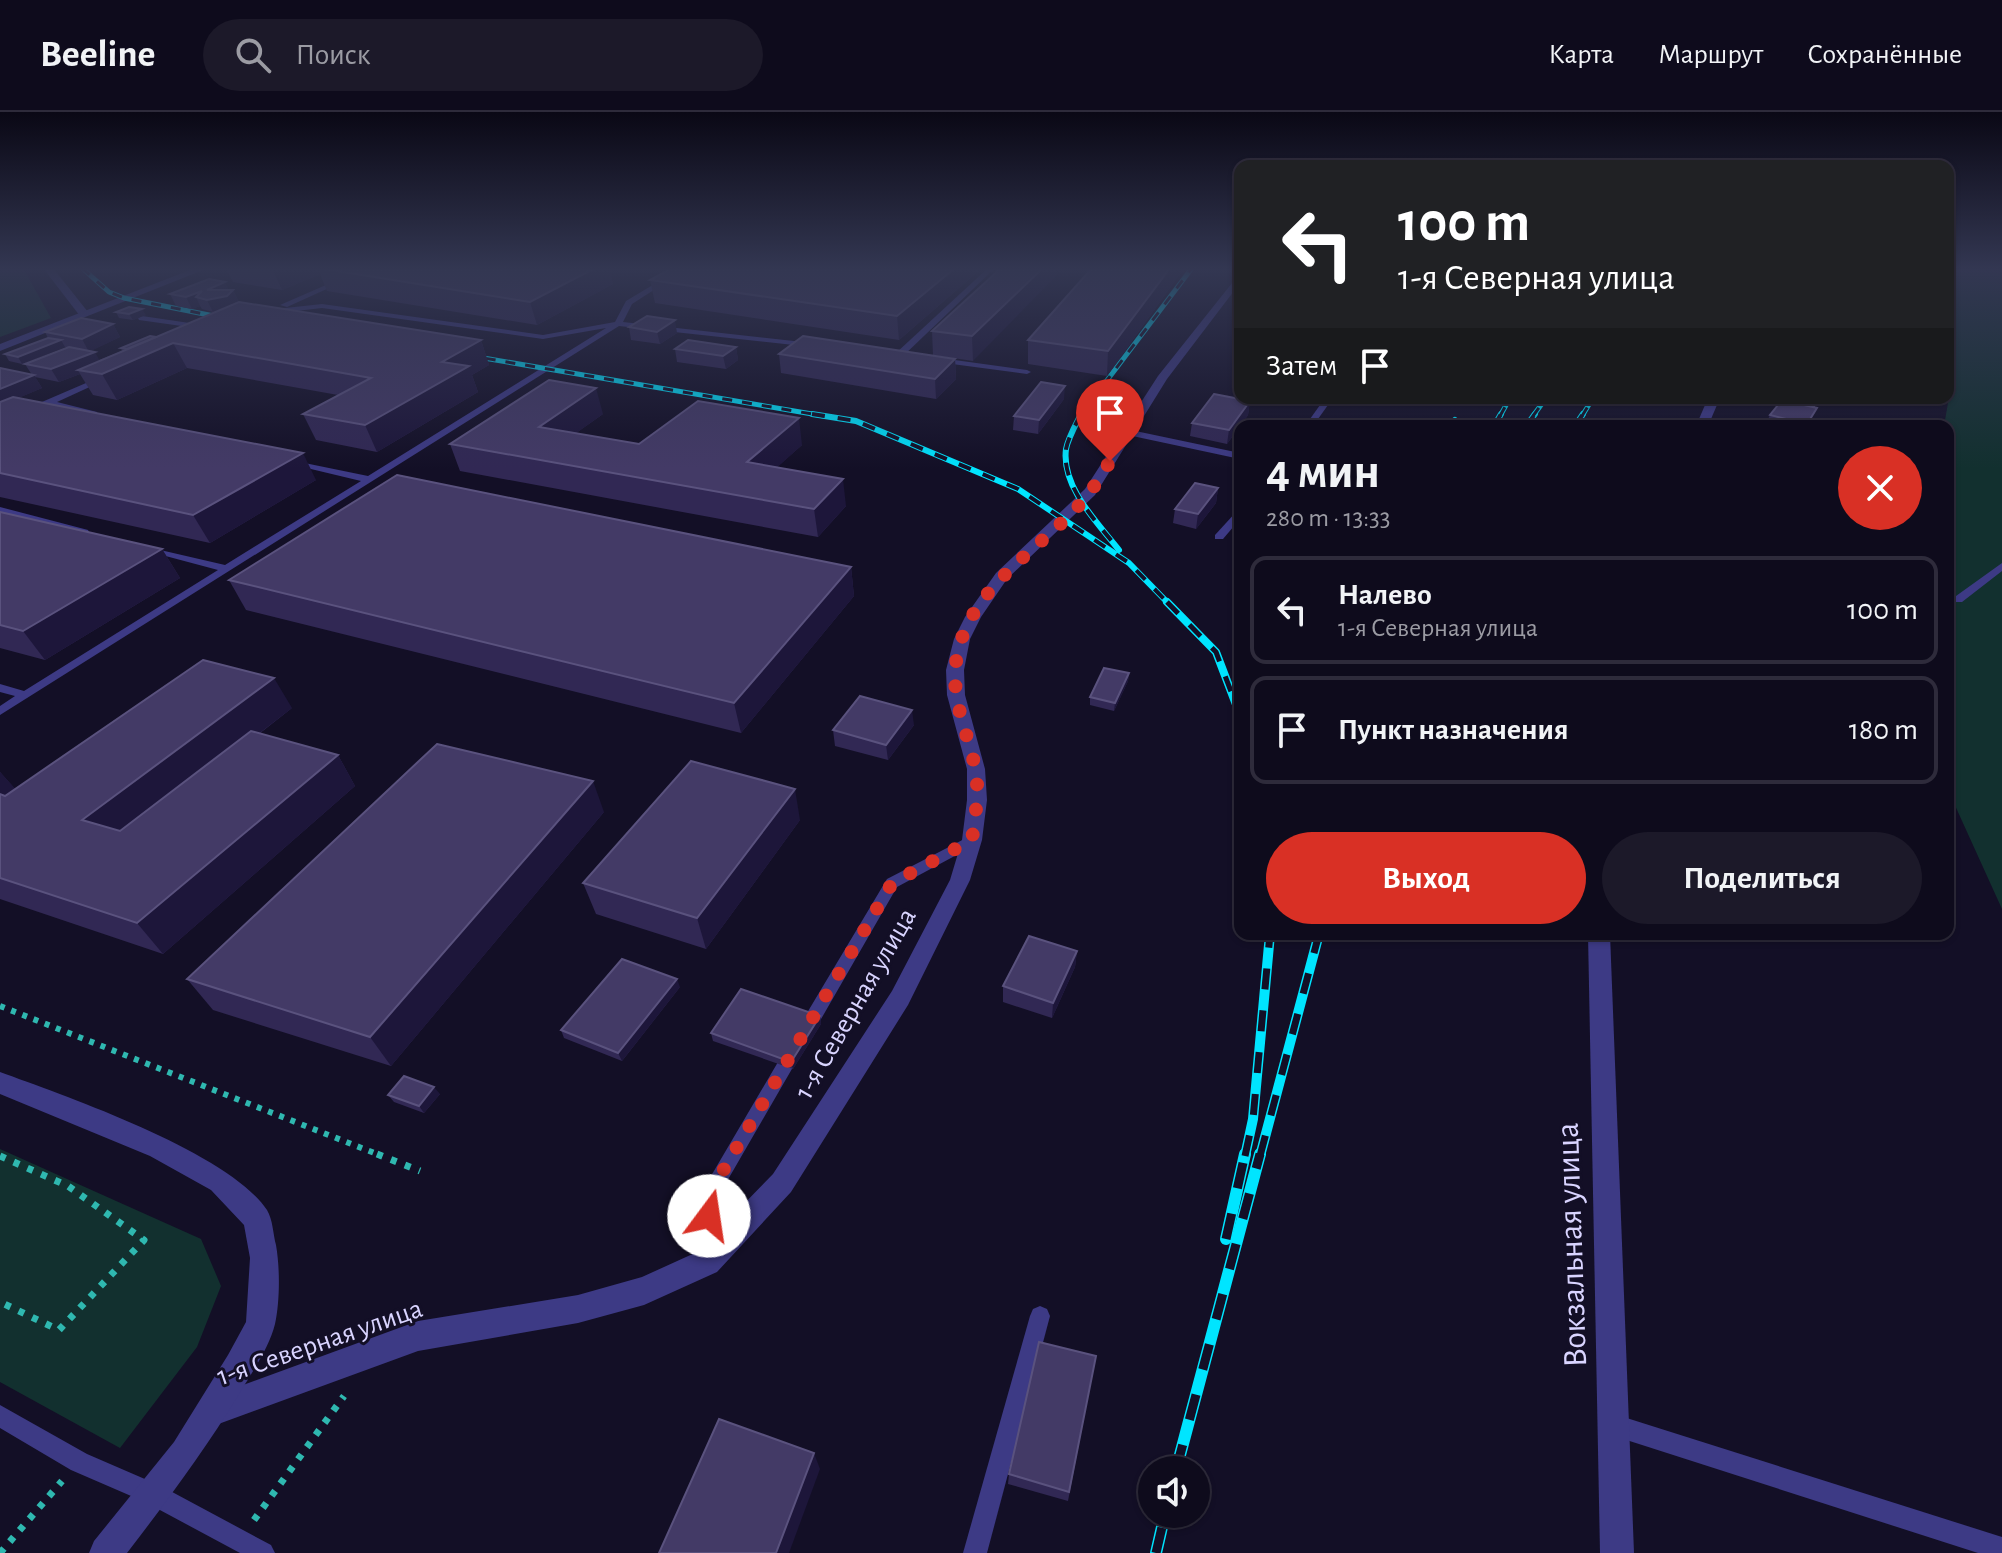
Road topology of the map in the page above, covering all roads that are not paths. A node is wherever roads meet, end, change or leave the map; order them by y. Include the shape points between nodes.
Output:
1 (32, 335) edge
2 (531, 335) edge
3 (553, 335) edge
4 (600, 335) edge
5 (722, 335) edge
6 (920, 335) edge
7 (1195, 335) edge
8 (821, 346) edge
9 (0, 348) edge
10 (883, 353) edge
11 (899, 355) junction
12 (913, 356) edge
13 (927, 358) edge
14 (1027, 372) edge
15 (116, 373) edge
16 (48, 402) junction
17 (109, 417) edge
18 (0, 423) edge
19 (1126, 432) junction
20 (1234, 455) edge
21 (276, 457) edge
22 (367, 479) junction
23 (0, 510) edge
24 (1234, 520) edge
25 (89, 533) edge
26 (1219, 537) dead end
27 (134, 545) edge
28 (2002, 566) edge
29 (224, 568) junction
30 (1954, 600) edge
31 (0, 688) edge
32 (25, 695) junction
33 (0, 711) edge
34 (972, 840) junction
35 (1599, 940) edge
36 (0, 1083) edge
37 (707, 1262) junction
38 (1040, 1316) dead end
39 (213, 1411) junction
40 (0, 1416) edge
41 (1614, 1425) junction
42 (153, 1494) junction
43 (2002, 1549) edge
44 (106, 1553) edge
45 (263, 1553) edge
46 (975, 1553) edge
47 (1617, 1553) edge

1 - 9 street
2 - 3 lane
4 - 22 lane
5 - 8 lane
6 - 11 lane
7 - 19 street, 1-я Северная улица
10 - 11 lane
11 - 12 lane
13 - 14 lane
15 - 16 lane
16 - 17 lane
16 - 18 lane
19 - 20 lane
19 - 34 street, 1-я Северная улица via 1090,492 1001,576 962,639 956,695 976,769
21 - 22 lane
22 - 29 lane
23 - 25 lane
24 - 26 lane
27 - 29 lane
28 - 30 lane
29 - 32 lane
31 - 32 lane
32 - 33 lane
34 - 37 street, 1-я Северная улица via 960,880 892,1012 782,1183
34 - 37 lane via 892,883 710,1193
35 - 41 street, Вокзальная улица
36 - 39 street via 159,1148 220,1181 257,1219 264,1258 260,1324
37 - 39 street, 1-я Северная улица via 644,1291 578,1309 418,1336
38 - 46 lane
39 - 42 street
40 - 42 lane via 79,1462
41 - 43 lane
41 - 47 street, Вокзальная улица
42 - 44 street
42 - 45 lane

